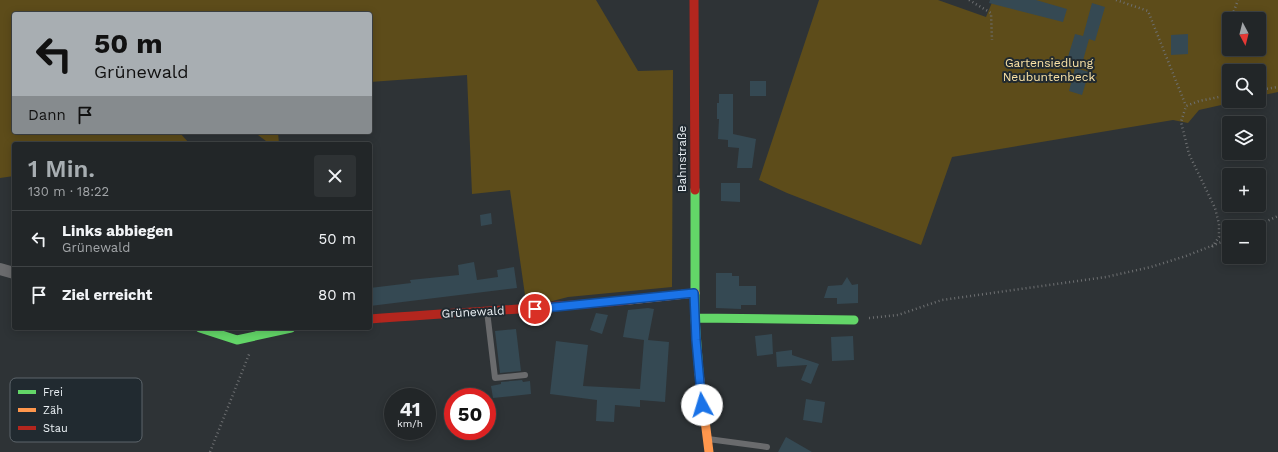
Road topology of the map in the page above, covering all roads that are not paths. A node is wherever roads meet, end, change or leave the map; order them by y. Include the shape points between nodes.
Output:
1 (694, 0) edge
2 (0, 270) edge
3 (12, 273) edge
4 (694, 293) junction
5 (486, 310) junction
6 (695, 318) junction
7 (372, 319) edge
8 (854, 320) road end
9 (206, 330) edge
10 (273, 330) edge
11 (525, 375) dead end
12 (707, 438) junction
13 (767, 448) dead end
14 (709, 452) edge

1 - 4 street, Bahnstraße
2 - 3 street
4 - 5 street, Grünewald via 562,308
4 - 6 street, Bahnstraße
5 - 7 street, Grünewald
5 - 11 lane via 495,378
6 - 8 street
6 - 12 street, Bahnstraße via 698,374
9 - 10 street via 237,340
12 - 13 lane
12 - 14 street, Bahnstraße

